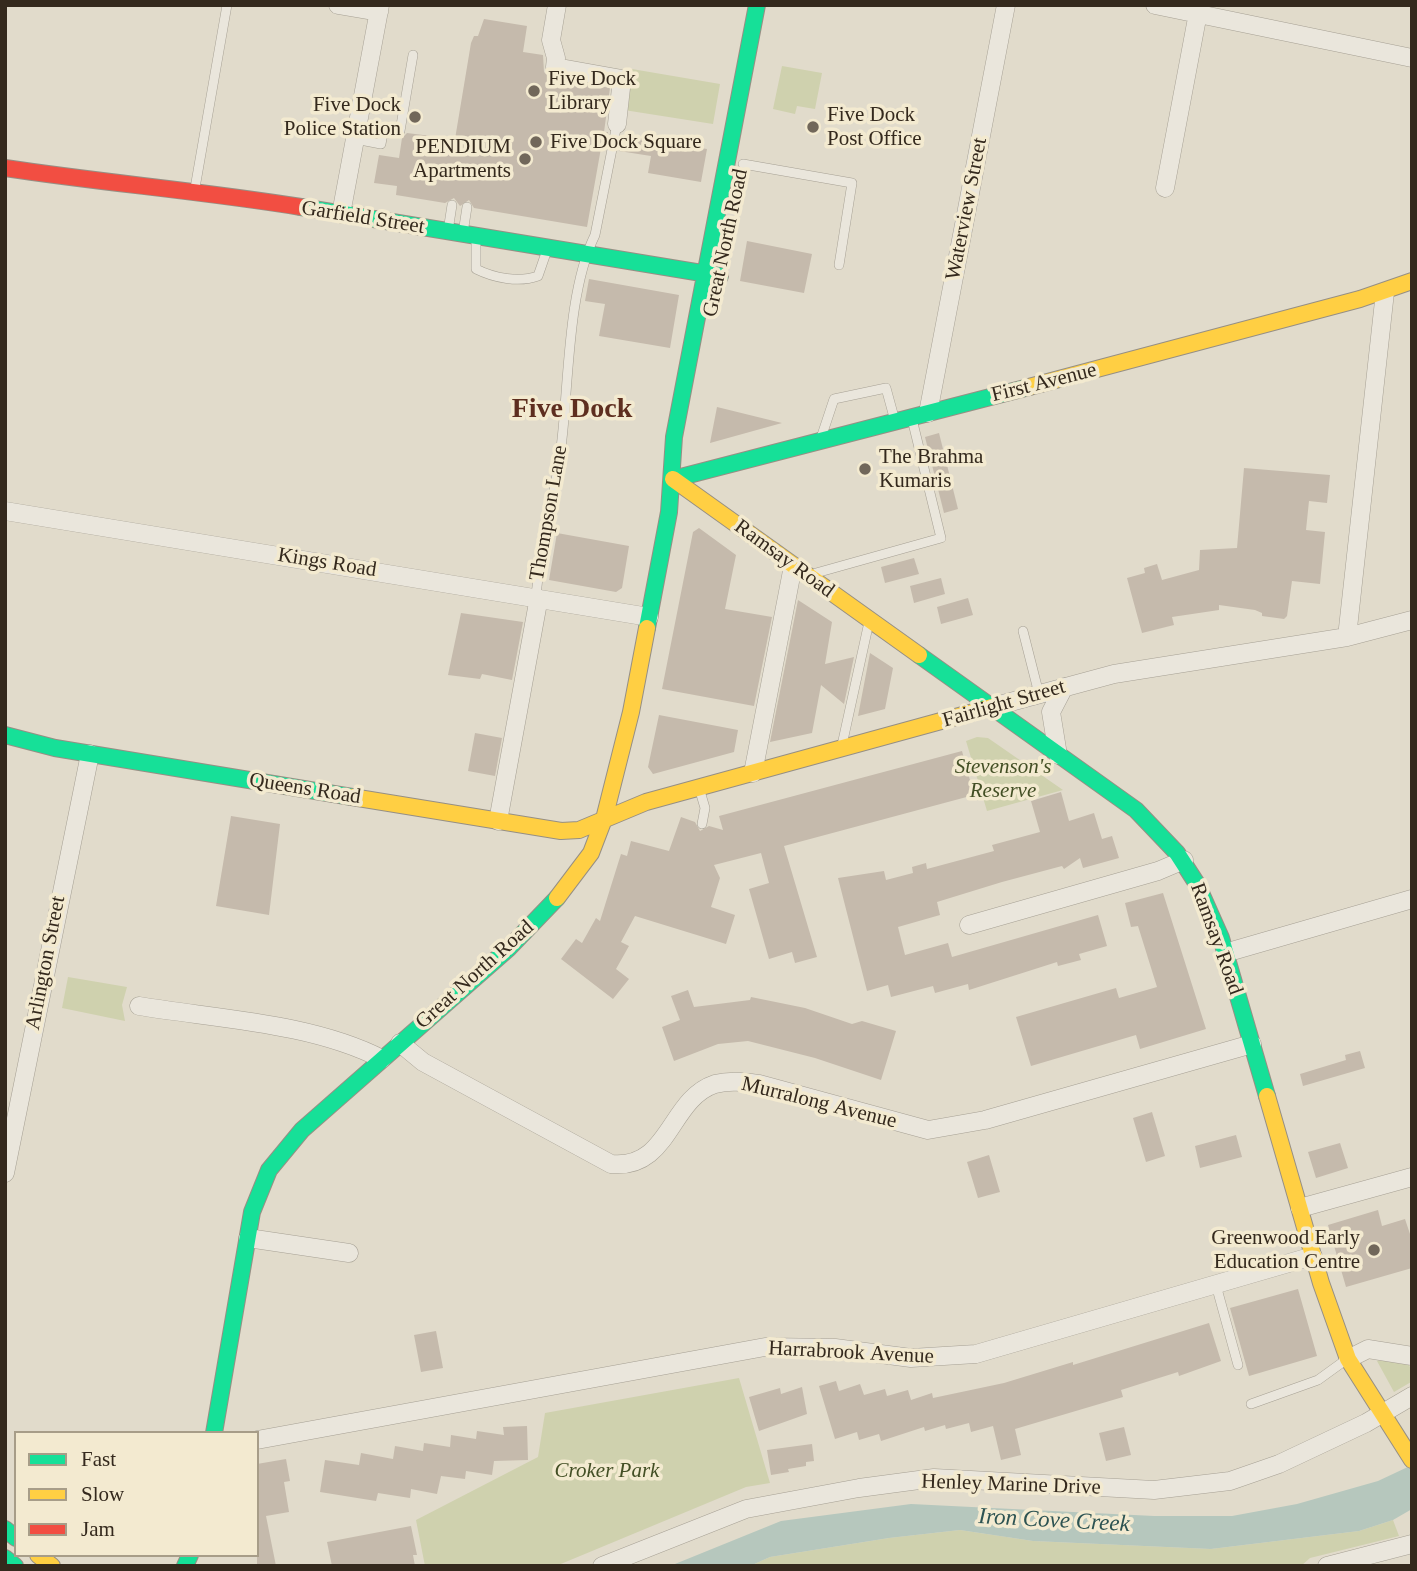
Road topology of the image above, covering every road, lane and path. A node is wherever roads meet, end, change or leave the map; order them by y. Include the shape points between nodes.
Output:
1 (227, 5) edge
2 (338, 5) edge
3 (557, 5) edge
4 (757, 5) edge
5 (771, 5) edge
6 (1006, 5) edge
7 (1155, 5) edge
8 (379, 9) edge
9 (1198, 13) junction
10 (1234, 13) edge
11 (413, 55) dead end
12 (1412, 58) edge
13 (617, 124) joint
14 (355, 139) junction
15 (743, 164) junction
16 (5, 168) edge
17 (1165, 188) dead end
18 (194, 190) junction
19 (452, 205) dead end
20 (467, 207) dead end
21 (341, 214) junction
22 (462, 234) junction
23 (548, 248) junction
24 (587, 252) junction
25 (839, 265) dead end
26 (713, 274) junction
27 (1412, 281) edge
28 (1385, 292) junction
29 (920, 415) junction
30 (895, 422) junction
31 (821, 440) junction
32 (673, 479) junction
33 (5, 511) edge
34 (800, 571) junction
35 (536, 597) junction
36 (649, 617) junction
37 (869, 620) junction
38 (1412, 620) edge
39 (1023, 631) dead end
40 (1348, 637) junction
41 (1064, 687) junction
42 (1039, 694) junction
43 (992, 707) junction
44 (5, 736) edge
45 (841, 749) junction
46 (90, 754) junction
47 (1058, 755) junction
48 (753, 773) junction
49 (699, 788) junction
50 (604, 819) junction
51 (498, 821) junction
52 (702, 824) dead end
53 (1184, 860) junction
54 (1412, 899) edge
55 (969, 925) dead end
56 (1225, 953) junction
57 (139, 1006) dead end
58 (401, 1043) junction
59 (1252, 1044) junction
60 (382, 1059) junction
61 (5, 1174) edge
62 (1412, 1177) edge
63 (1300, 1208) junction
64 (248, 1238) junction
65 (349, 1252) dead end
66 (1313, 1256) junction
67 (1216, 1285) junction
68 (1412, 1356) edge
69 (1348, 1359) junction
70 (1238, 1366) dead end
71 (1412, 1396) edge
72 (1251, 1404) dead end
73 (1380, 1414) junction
74 (214, 1431) edge
75 (259, 1440) edge
76 (1411, 1458) edge
77 (1412, 1544) edge
78 (5, 1558) edge
79 (15, 1566) edge
80 (602, 1566) edge
81 (1327, 1566) edge

1 - 18 lane
2 - 8 street
3 - 13 street via 551,40 555,67 622,79
4 - 26 main road, Great North Road
5 - 15 main road, Great North Road
6 - 29 street, Waterview Street via 944,330
7 - 9 street
8 - 14 street
9 - 10 street
9 - 17 street
10 - 12 street
11 - 14 lane via 400,131 384,128 381,144
13 - 24 lane, Thompson Lane via 595,235
14 - 21 street
15 - 25 lane via 852,183
15 - 26 main road, Great North Road
16 - 18 main road, Garfield Street
18 - 21 main road, Garfield Street
19 - 22 lane
20 - 22 lane
21 - 22 main road, Garfield Street
22 - 23 main road, Garfield Street
22 - 23 lane via 476,269 489,276 526,280 538,275
23 - 24 main road, Garfield Street
24 - 26 main road, Garfield Street
24 - 35 lane, Thompson Lane via 568,356 562,440
26 - 32 main road, Great North Road via 688,439
27 - 28 main road, First Avenue
28 - 29 main road, First Avenue
28 - 40 street
29 - 30 main road, First Avenue
29 - 34 lane via 941,538
30 - 31 main road, First Avenue
30 - 31 lane via 886,388 834,399
31 - 32 main road, First Avenue
32 - 34 main road, Ramsay Road
32 - 36 main road, Great North Road
33 - 35 street, Kings Road
34 - 37 main road, Ramsay Road
34 - 48 street
35 - 36 street, Kings Road
35 - 51 street, Thompson Lane
36 - 50 main road, Great North Road
37 - 43 main road, Ramsay Road
37 - 45 lane
38 - 40 street, Fairlight Street
39 - 42 lane
40 - 41 street, Fairlight Street via 1145,667
41 - 42 street, Fairlight Street
41 - 47 street via 1051,712
42 - 43 street, Fairlight Street
43 - 45 main road, Fairlight Street
43 - 47 main road, Ramsay Road
44 - 46 main road, Queens Road
45 - 48 main road, Fairlight Street
46 - 51 main road, Queens Road
46 - 61 street, Arlington Street
47 - 53 main road, Ramsay Road via 1136,810
48 - 49 main road, Fairlight Street
49 - 50 main road, Fairlight Street
49 - 52 lane via 705,808
50 - 51 main road, Queens Road via 579,830 561,831
50 - 58 main road, Great North Road via 591,853 556,900
53 - 55 street
53 - 56 main road, Ramsay Road via 1201,888
54 - 56 street
56 - 59 main road, Ramsay Road
57 - 60 street via 323,1036
58 - 59 street, Murralong Avenue via 424,1062 611,1164 627,1166 652,1151 696,1095 713,1085 734,1081 759,1084 928,1130 985,1119
58 - 60 main road, Great North Road
59 - 63 main road, Ramsay Road
60 - 64 main road, Great North Road via 282,1151 260,1191
62 - 63 street
63 - 66 main road, Ramsay Road
64 - 65 street
64 - 74 main road, Great North Road
66 - 67 street, Harrabrook Avenue
66 - 69 main road, Ramsay Road
67 - 70 lane
67 - 75 street, Harrabrook Avenue via 976,1354 911,1358 835,1348 765,1347
68 - 69 street via 1367,1349
69 - 72 lane via 1318,1380
69 - 73 main road, Ramsay Road
71 - 73 street, Henley Marine Drive
73 - 76 main road, Ramsay Road
73 - 80 street, Henley Marine Drive via 1279,1464 1230,1481 1154,1490 934,1478 859,1488 746,1509
77 - 81 street
78 - 79 main road

